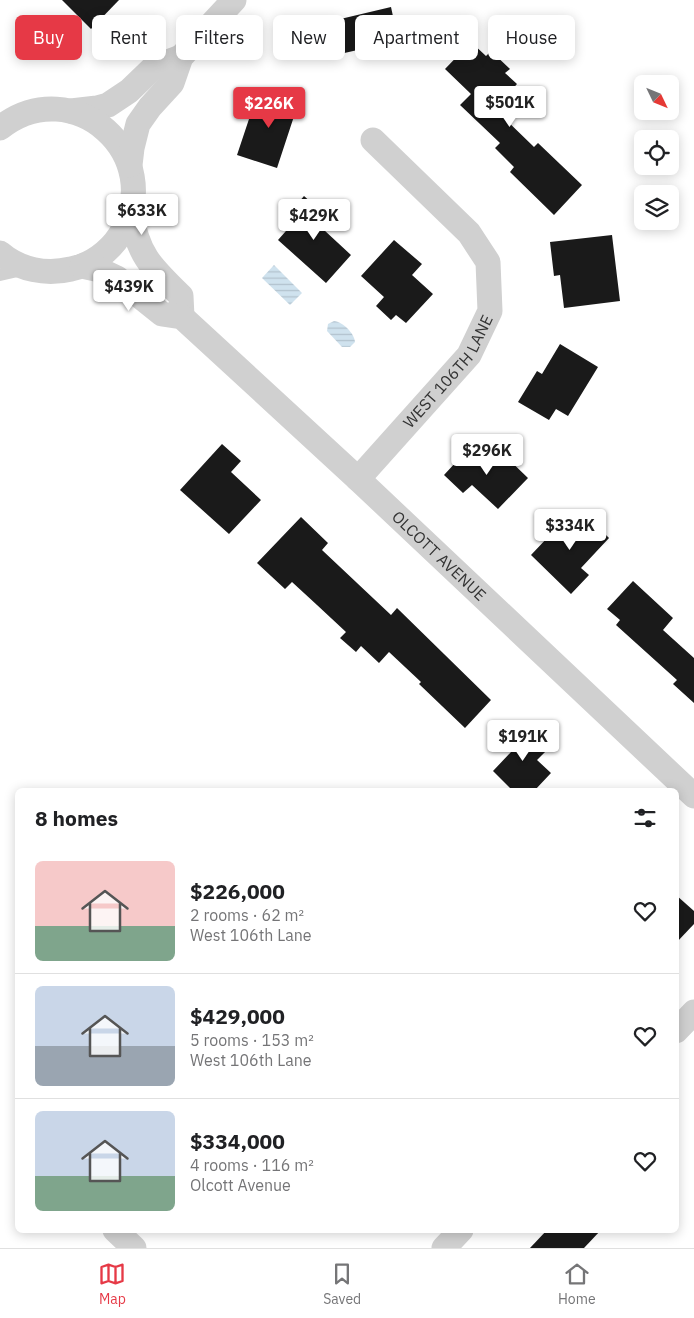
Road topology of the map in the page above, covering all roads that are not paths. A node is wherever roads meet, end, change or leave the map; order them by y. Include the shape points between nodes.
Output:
1 (234, 0) edge
2 (220, 15) edge
3 (176, 59) edge
4 (180, 60) edge
5 (71, 111) junction
6 (12, 113) edge
7 (0, 128) edge
8 (373, 140) dead end
9 (130, 165) junction
10 (131, 212) junction
11 (0, 253) edge
12 (82, 266) junction
13 (28, 269) junction
14 (0, 275) edge
15 (182, 317) junction
16 (358, 479) junction
17 (694, 796) edge
18 (694, 1012) edge
19 (679, 1028) edge
20 (118, 1233) edge
21 (458, 1233) edge
22 (134, 1248) edge
23 (444, 1248) edge

1 - 2 street
3 - 5 street via 154,67 129,91 108,104
4 - 9 street via 172,83 138,124
5 - 6 street
5 - 9 street via 90,118 110,133
6 - 7 street
8 - 16 street, WEST 106TH LANE via 469,233 488,262 490,312 468,355
9 - 10 street
10 - 12 street via 109,249
10 - 15 street via 142,252 181,296
11 - 13 street
12 - 13 street via 51,272
12 - 15 street, OLCOTT AVENUE via 117,278 162,314
13 - 14 lane
15 - 16 street, OLCOTT AVENUE
16 - 17 street, OLCOTT AVENUE
18 - 19 street
20 - 22 street
21 - 23 street

